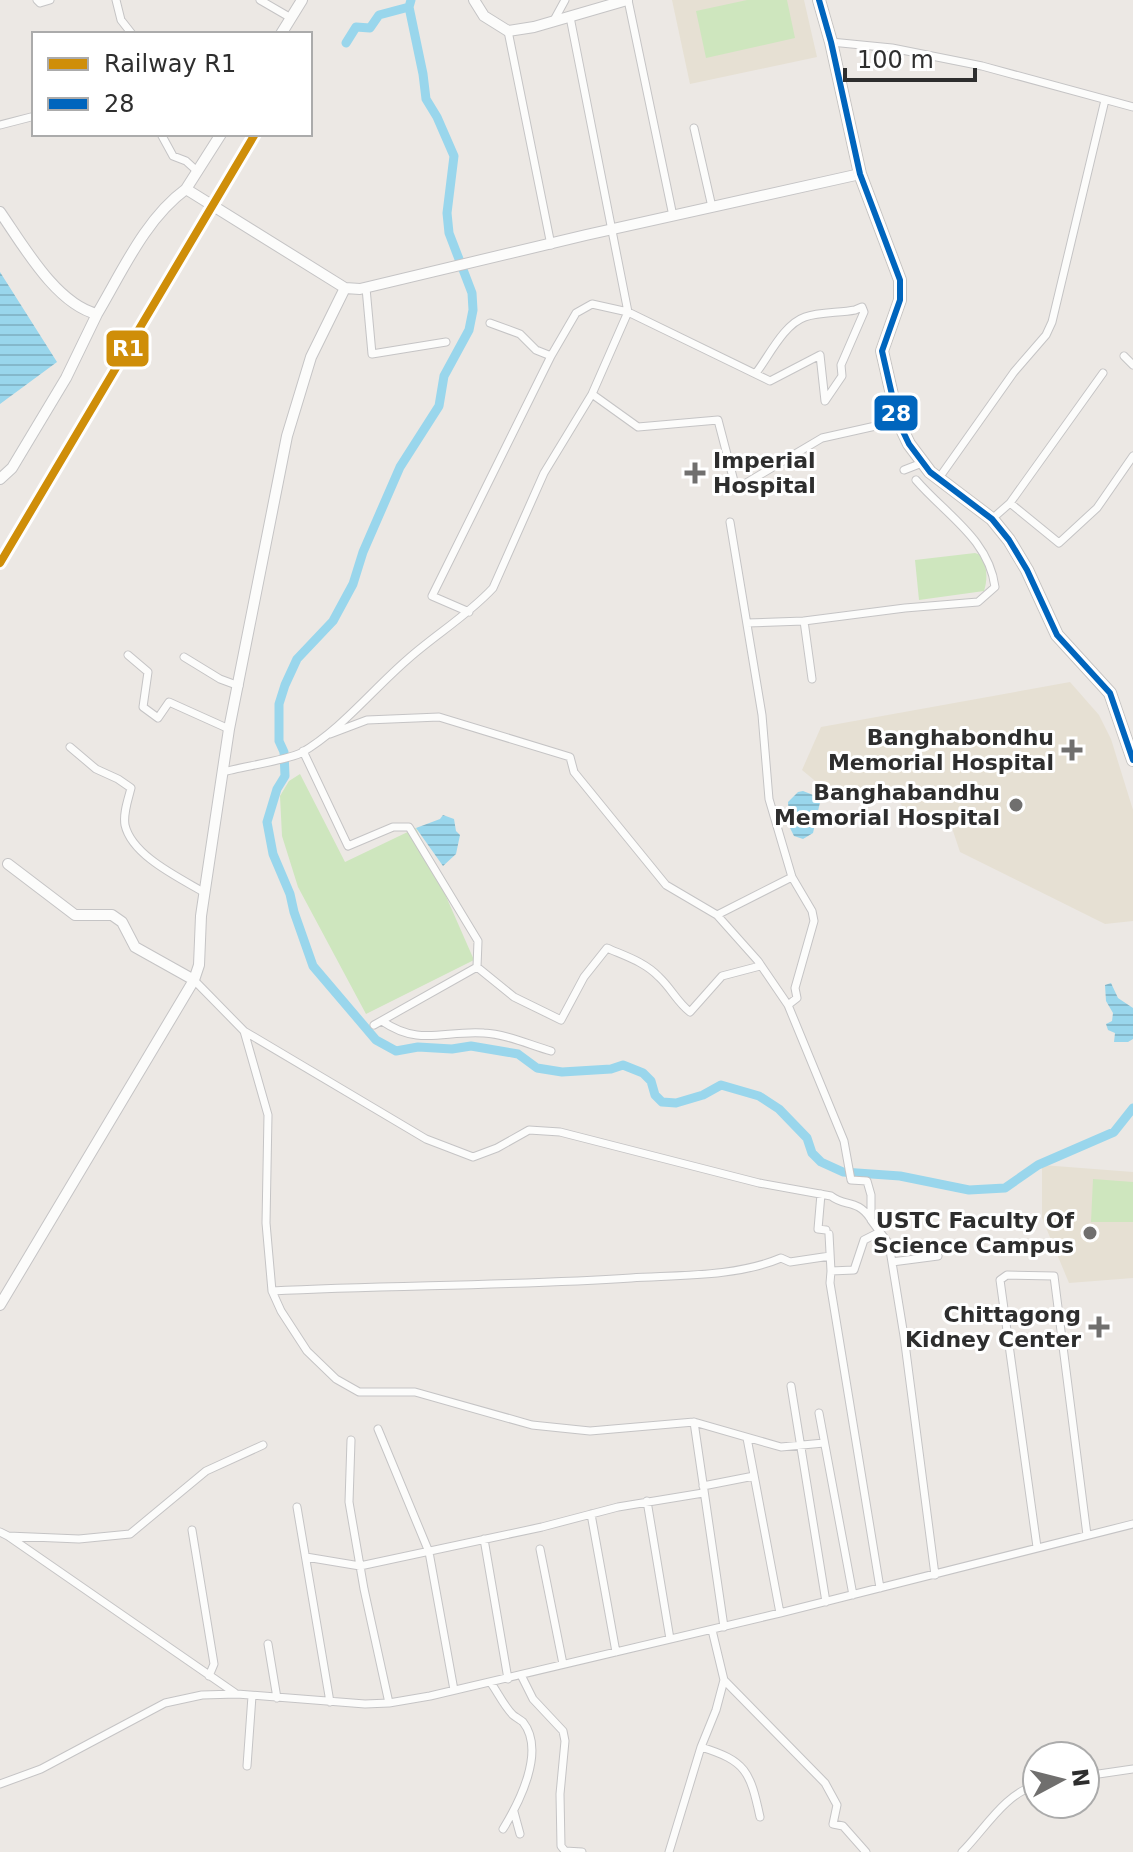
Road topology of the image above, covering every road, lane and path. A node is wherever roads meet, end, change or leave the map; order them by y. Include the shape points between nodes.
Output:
1 (37, 0) edge
2 (50, 0) edge
3 (116, 0) edge
4 (260, 0) edge
5 (302, 0) edge
6 (474, 0) edge
7 (565, 0) edge
8 (627, 0) edge
9 (822, 4) edge
10 (570, 17) junction
11 (291, 18) junction
12 (553, 22) junction
13 (508, 31) junction
14 (130, 32) edge
15 (282, 32) edge
16 (831, 42) junction
17 (1105, 100) junction
18 (1133, 107) edge
19 (31, 117) dead end
20 (0, 125) edge
21 (694, 128) dead end
22 (162, 136) edge
23 (220, 136) edge
24 (198, 172) junction
25 (860, 174) junction
26 (186, 189) junction
27 (712, 207) junction
28 (0, 212) edge
29 (673, 216) junction
30 (613, 230) junction
31 (551, 245) junction
32 (345, 288) junction
33 (366, 288) junction
34 (628, 312) junction
35 (97, 314) junction
36 (490, 323) dead end
37 (446, 342) dead end
38 (551, 356) junction
39 (1124, 356) dead end
40 (1133, 365) edge
41 (756, 373) junction
42 (1103, 373) dead end
43 (592, 394) junction
44 (898, 421) junction
45 (1133, 456) edge
46 (922, 463) junction
47 (904, 470) dead end
48 (939, 478) junction
49 (0, 479) edge
50 (916, 480) dead end
51 (1010, 503) junction
52 (992, 519) junction
53 (730, 522) dead end
54 (469, 612) junction
55 (804, 621) junction
56 (747, 623) junction
57 (128, 655) dead end
58 (184, 657) dead end
59 (812, 679) dead end
60 (240, 686) junction
61 (229, 729) junction
62 (324, 736) junction
63 (70, 747) dead end
64 (301, 753) junction
65 (1133, 760) edge
66 (223, 772) junction
67 (8, 864) dead end
68 (792, 877) junction
69 (205, 893) junction
70 (717, 915) junction
71 (760, 966) junction
72 (477, 967) junction
73 (194, 980) junction
74 (788, 1005) junction
75 (244, 1031) junction
76 (551, 1051) dead end
77 (821, 1194) junction
78 (871, 1220) junction
79 (880, 1232) junction
80 (830, 1256) junction
81 (938, 1256) dead end
82 (892, 1262) junction
83 (831, 1271) junction
84 (272, 1291) junction
85 (0, 1305) edge
86 (791, 1386) dead end
87 (819, 1413) dead end
88 (694, 1422) junction
89 (378, 1429) dead end
90 (747, 1438) junction
91 (351, 1440) dead end
92 (824, 1443) junction
93 (263, 1445) dead end
94 (801, 1447) junction
95 (754, 1476) junction
96 (703, 1490) junction
97 (647, 1501) junction
98 (297, 1507) dead end
99 (591, 1514) junction
100 (1133, 1524) edge
101 (192, 1530) dead end
102 (4, 1534) edge
103 (1087, 1535) junction
104 (484, 1539) junction
105 (1037, 1547) junction
106 (540, 1549) dead end
107 (429, 1552) junction
108 (306, 1557) junction
109 (360, 1566) junction
110 (935, 1575) junction
111 (880, 1588) junction
112 (853, 1595) junction
113 (826, 1602) junction
114 (780, 1613) junction
115 (724, 1627) junction
116 (712, 1630) junction
117 (670, 1639) junction
118 (268, 1644) dead end
119 (616, 1652) junction
120 (214, 1664) junction
121 (563, 1664) junction
122 (521, 1675) junction
123 (209, 1676) junction
124 (508, 1679) junction
125 (724, 1680) junction
126 (220, 1683) junction
127 (491, 1683) junction
128 (454, 1690) junction
129 (237, 1694) junction
130 (222, 1695) junction
131 (252, 1696) junction
132 (277, 1698) junction
133 (330, 1702) junction
134 (389, 1703) junction
135 (701, 1747) junction
136 (247, 1766) dead end
137 (1133, 1769) edge
138 (1101, 1774) edge
139 (0, 1784) edge
140 (1021, 1791) edge
141 (514, 1812) junction
142 (760, 1817) dead end
143 (503, 1829) dead end
144 (520, 1834) dead end
145 (582, 1852) edge
146 (669, 1852) edge
147 (866, 1852) edge
148 (962, 1852) edge

1 - 2 street
3 - 14 street
4 - 11 street
5 - 11 street
6 - 13 street via 484,16
7 - 12 street
8 - 10 street
8 - 29 street
9 - 16 highway
10 - 12 street
10 - 30 street
11 - 15 street
12 - 13 street
13 - 31 street
16 - 17 street via 982,66
16 - 25 highway
17 - 18 street
17 - 48 street via 1052,322
19 - 20 street
21 - 27 street
22 - 24 street via 173,156
23 - 24 street
24 - 26 street
25 - 27 street
25 - 44 highway via 900,280 900,300 882,351
26 - 32 street
26 - 35 street via 155,218
27 - 29 street
28 - 35 street via 52,285
29 - 30 street
30 - 31 street
30 - 34 street
31 - 33 street
32 - 33 street
32 - 60 street via 311,357 287,436
33 - 37 street via 372,354
34 - 38 street via 592,304 576,313
34 - 41 street
34 - 43 street
35 - 49 street via 66,378 12,468
36 - 38 street via 520,334
38 - 54 street via 432,596
39 - 40 street
41 - 41 street via 770,381 820,355 825,401 842,376 841,365 862,307 803,317 779,337
42 - 51 street
43 - 44 street via 638,427 718,420 736,489 822,438
43 - 54 street via 544,473 493,588
44 - 46 highway
45 - 51 street via 1097,508 1059,543
46 - 47 street
46 - 48 highway
48 - 52 highway
50 - 55 street via 985,551 995,587 978,602
51 - 52 street
52 - 65 highway via 1019,555 1057,635 1110,693
53 - 56 street
54 - 62 street via 411,656
55 - 56 street
55 - 59 street
56 - 68 street via 769,799
57 - 61 street via 148,672 143,707 158,718 169,702
58 - 60 street
60 - 61 street
61 - 66 street
62 - 64 street
62 - 70 street via 367,720 439,717 570,757 574,772 666,885
63 - 69 street via 131,788 126,828 139,848
64 - 66 street
64 - 72 street via 348,846 393,827 409,827 417,836 478,941
66 - 69 street
67 - 73 street via 75,915 112,915 122,922 135,947
68 - 70 street
68 - 74 street via 814,921 795,988 797,998
69 - 73 street
70 - 71 street
71 - 72 street via 722,976 690,1012 646,966 607,948 561,1020 514,997
71 - 74 street
72 - 76 street via 378,1023 400,1034 486,1033
73 - 75 street
73 - 85 street
74 - 78 street via 844,1141 851,1180 867,1181
75 - 77 street via 426,1139 473,1157 529,1130 560,1132
75 - 84 street via 268,1115 266,1223
77 - 78 street via 852,1202
77 - 80 street via 818,1229 827,1232
78 - 79 street
79 - 82 street
79 - 83 street via 864,1240 854,1270
80 - 83 street
80 - 84 street via 790,1262 781,1258 714,1272 531,1285
81 - 82 street
82 - 110 street
83 - 111 street
84 - 88 street via 307,1351 336,1379 359,1392 415,1392 532,1425 590,1431
86 - 94 street
87 - 92 street
88 - 90 street
88 - 96 street
89 - 107 street
90 - 94 street
90 - 95 street
91 - 109 street via 349,1502
92 - 94 street
92 - 112 street
93 - 102 street via 206,1471 130,1534 79,1539
94 - 113 street
95 - 96 street
95 - 114 street
96 - 97 street
96 - 115 street
97 - 99 street
97 - 117 street
98 - 108 street
99 - 104 street
99 - 119 street
100 - 103 street
101 - 120 street
102 - 123 street
103 - 105 street
103 - 105 street via 1054,1276 1007,1275 1000,1280
104 - 107 street
104 - 124 street
105 - 110 street
106 - 121 street
107 - 109 street
107 - 128 street
108 - 109 street
108 - 133 street
109 - 134 street
110 - 111 street
111 - 112 street
112 - 113 street
113 - 114 street
114 - 115 street
115 - 116 street
116 - 117 street
116 - 125 street
117 - 119 street
118 - 132 street
119 - 121 street
120 - 123 street
120 - 126 street
121 - 122 street
122 - 124 street
122 - 145 street via 533,1699 563,1731 561,1846
123 - 126 street
124 - 127 street
125 - 135 street
125 - 147 street via 825,1783 837,1805 833,1824 843,1826
126 - 129 street
126 - 130 street
127 - 128 street
127 - 141 street via 524,1723 531,1745 531,1763
128 - 134 street
129 - 130 street
129 - 131 street
130 - 139 street via 165,1703 41,1769
131 - 132 street
131 - 136 street
132 - 133 street
133 - 134 street
135 - 142 street via 731,1756 747,1774
135 - 146 street
137 - 138 street
140 - 148 street
141 - 143 street
141 - 144 street

